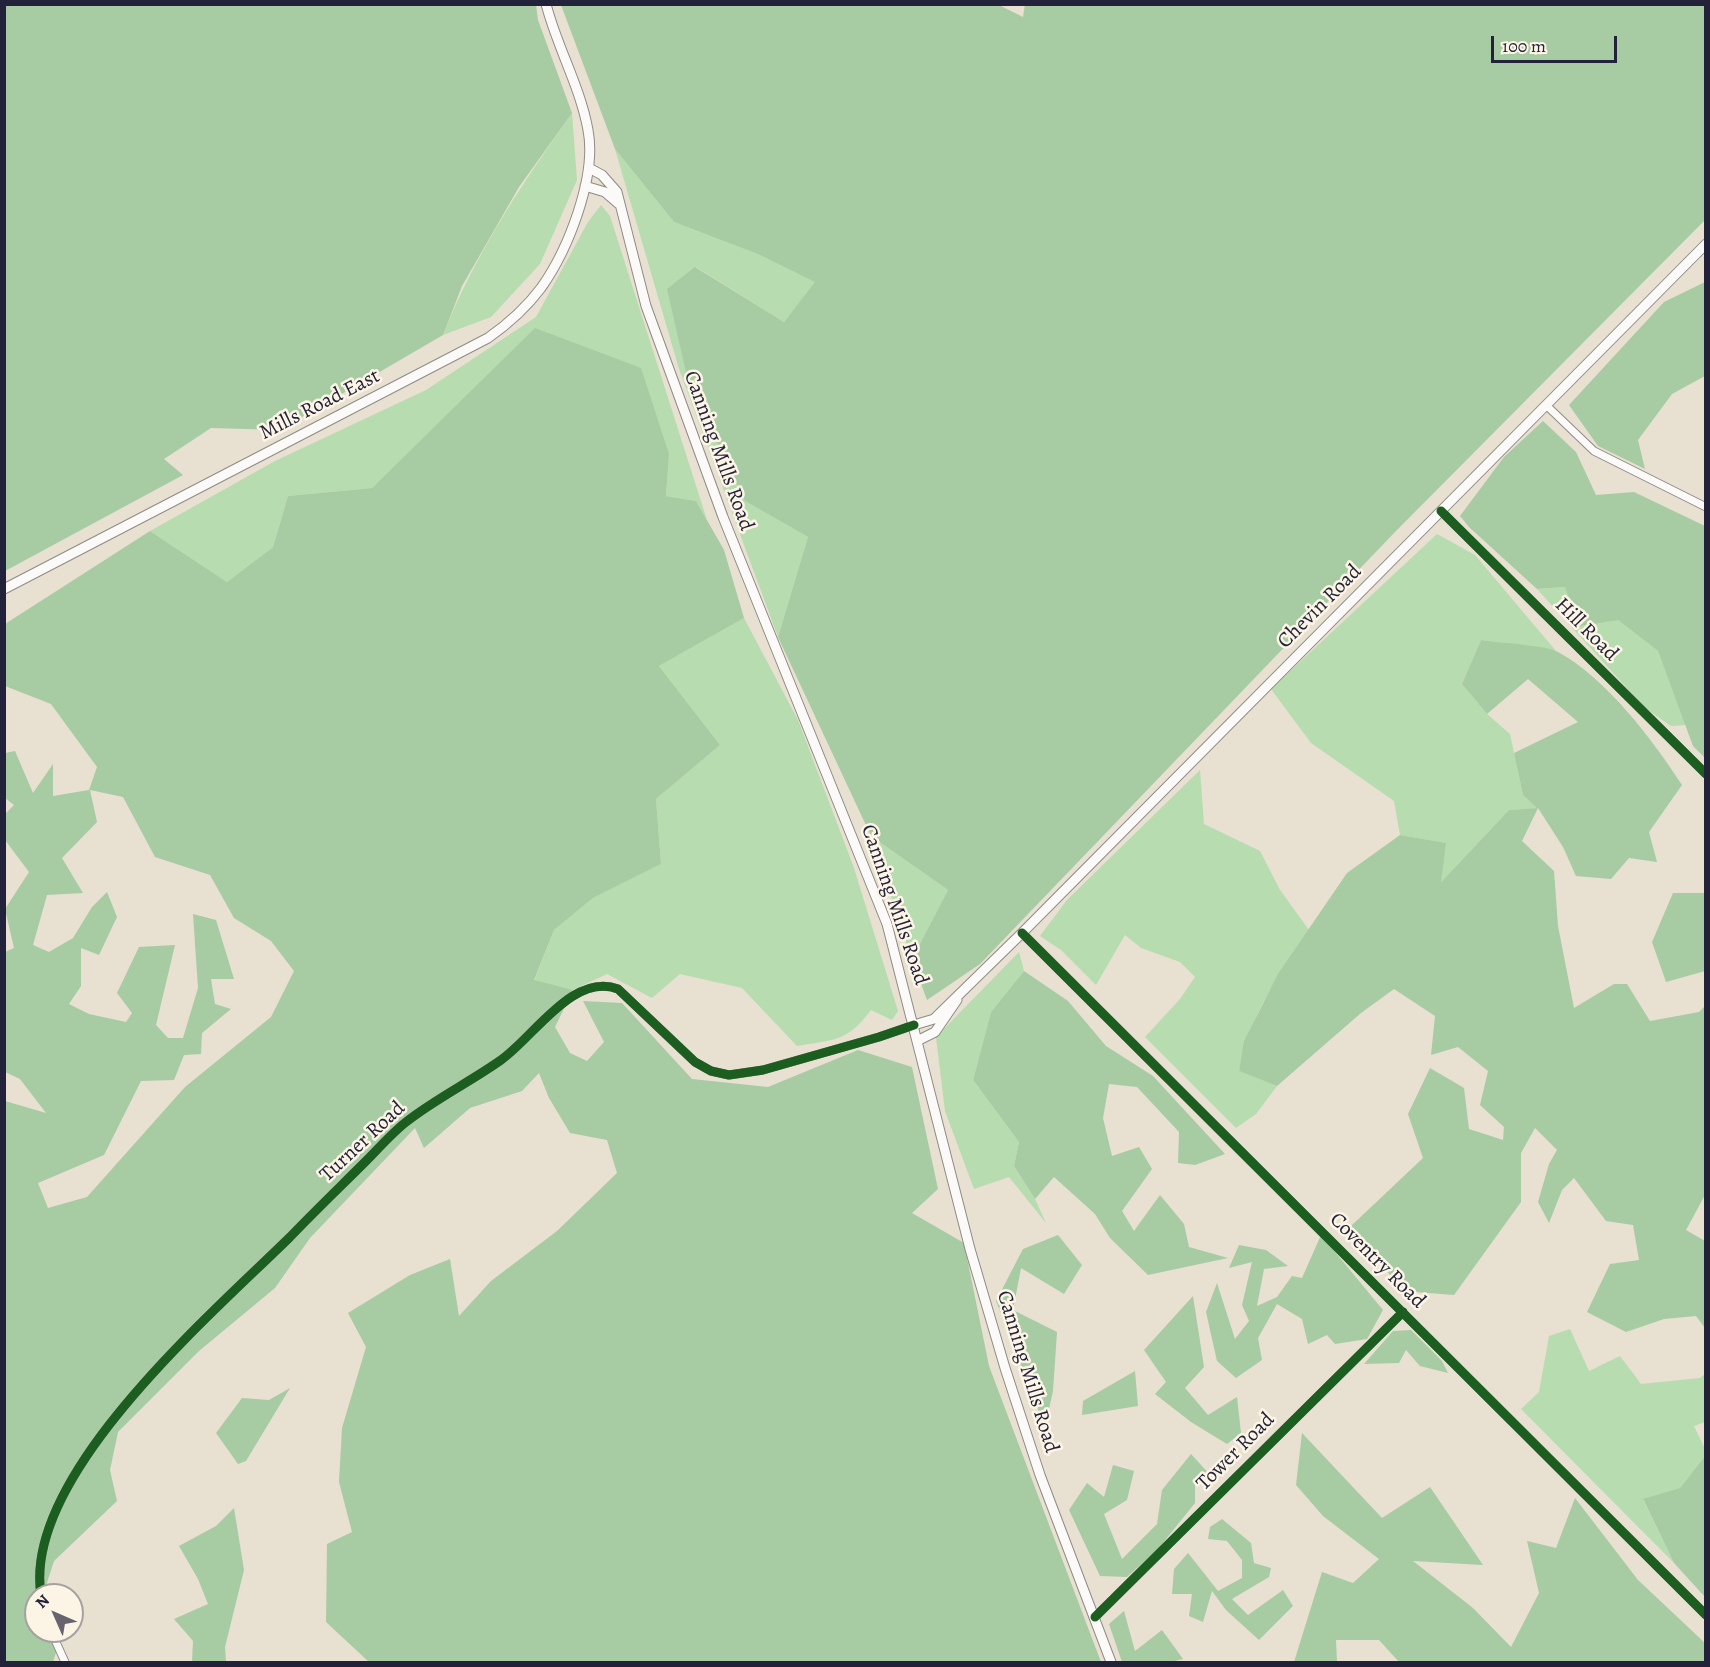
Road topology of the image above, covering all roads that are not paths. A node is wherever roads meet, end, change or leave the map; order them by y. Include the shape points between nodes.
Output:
1 (546, 4) edge
2 (589, 168) junction
3 (585, 186) junction
4 (619, 204) junction
5 (1706, 244) edge
6 (1546, 405) junction
7 (1706, 507) edge
8 (1441, 511) junction
9 (4, 589) edge
10 (1706, 774) edge
11 (1022, 933) junction
12 (959, 995) junction
13 (914, 1025) junction
14 (917, 1041) junction
15 (1403, 1312) junction
16 (38, 1583) edge
17 (1706, 1615) edge
18 (1095, 1617) junction
19 (56, 1643) edge
20 (65, 1662) edge
21 (1111, 1662) edge

1 - 2 main road via 585,114 590,140
2 - 3 main road
2 - 4 main road, Canning Mills Road via 602,175 617,192
3 - 4 main road via 605,192
3 - 9 main road, Mills Road East via 563,248 546,281 514,319 488,338
4 - 13 main road, Canning Mills Road via 646,306 673,382 886,924
5 - 6 main road, Chevin Road
6 - 7 street via 1594,451
6 - 8 main road, Chevin Road
8 - 10 street, Hill Road
8 - 11 main road, Chevin Road
11 - 12 main road, Chevin Road
11 - 15 street, Coventry Road
12 - 13 main road, Chevin Road via 934,1019
12 - 14 main road, Chevin Road via 935,1032
13 - 14 main road, Canning Mills Road
13 - 16 street, Turner Road via 764,1070 729,1076 695,1062 623,992 605,985 576,993 502,1059 405,1123 145,1380 94,1446 61,1499 50,1526
14 - 18 main road, Canning Mills Road via 1005,1368 1040,1475
15 - 17 street, Coventry Road
15 - 18 street, Tower Road
18 - 21 main road, Canning Mills Road
19 - 20 street

